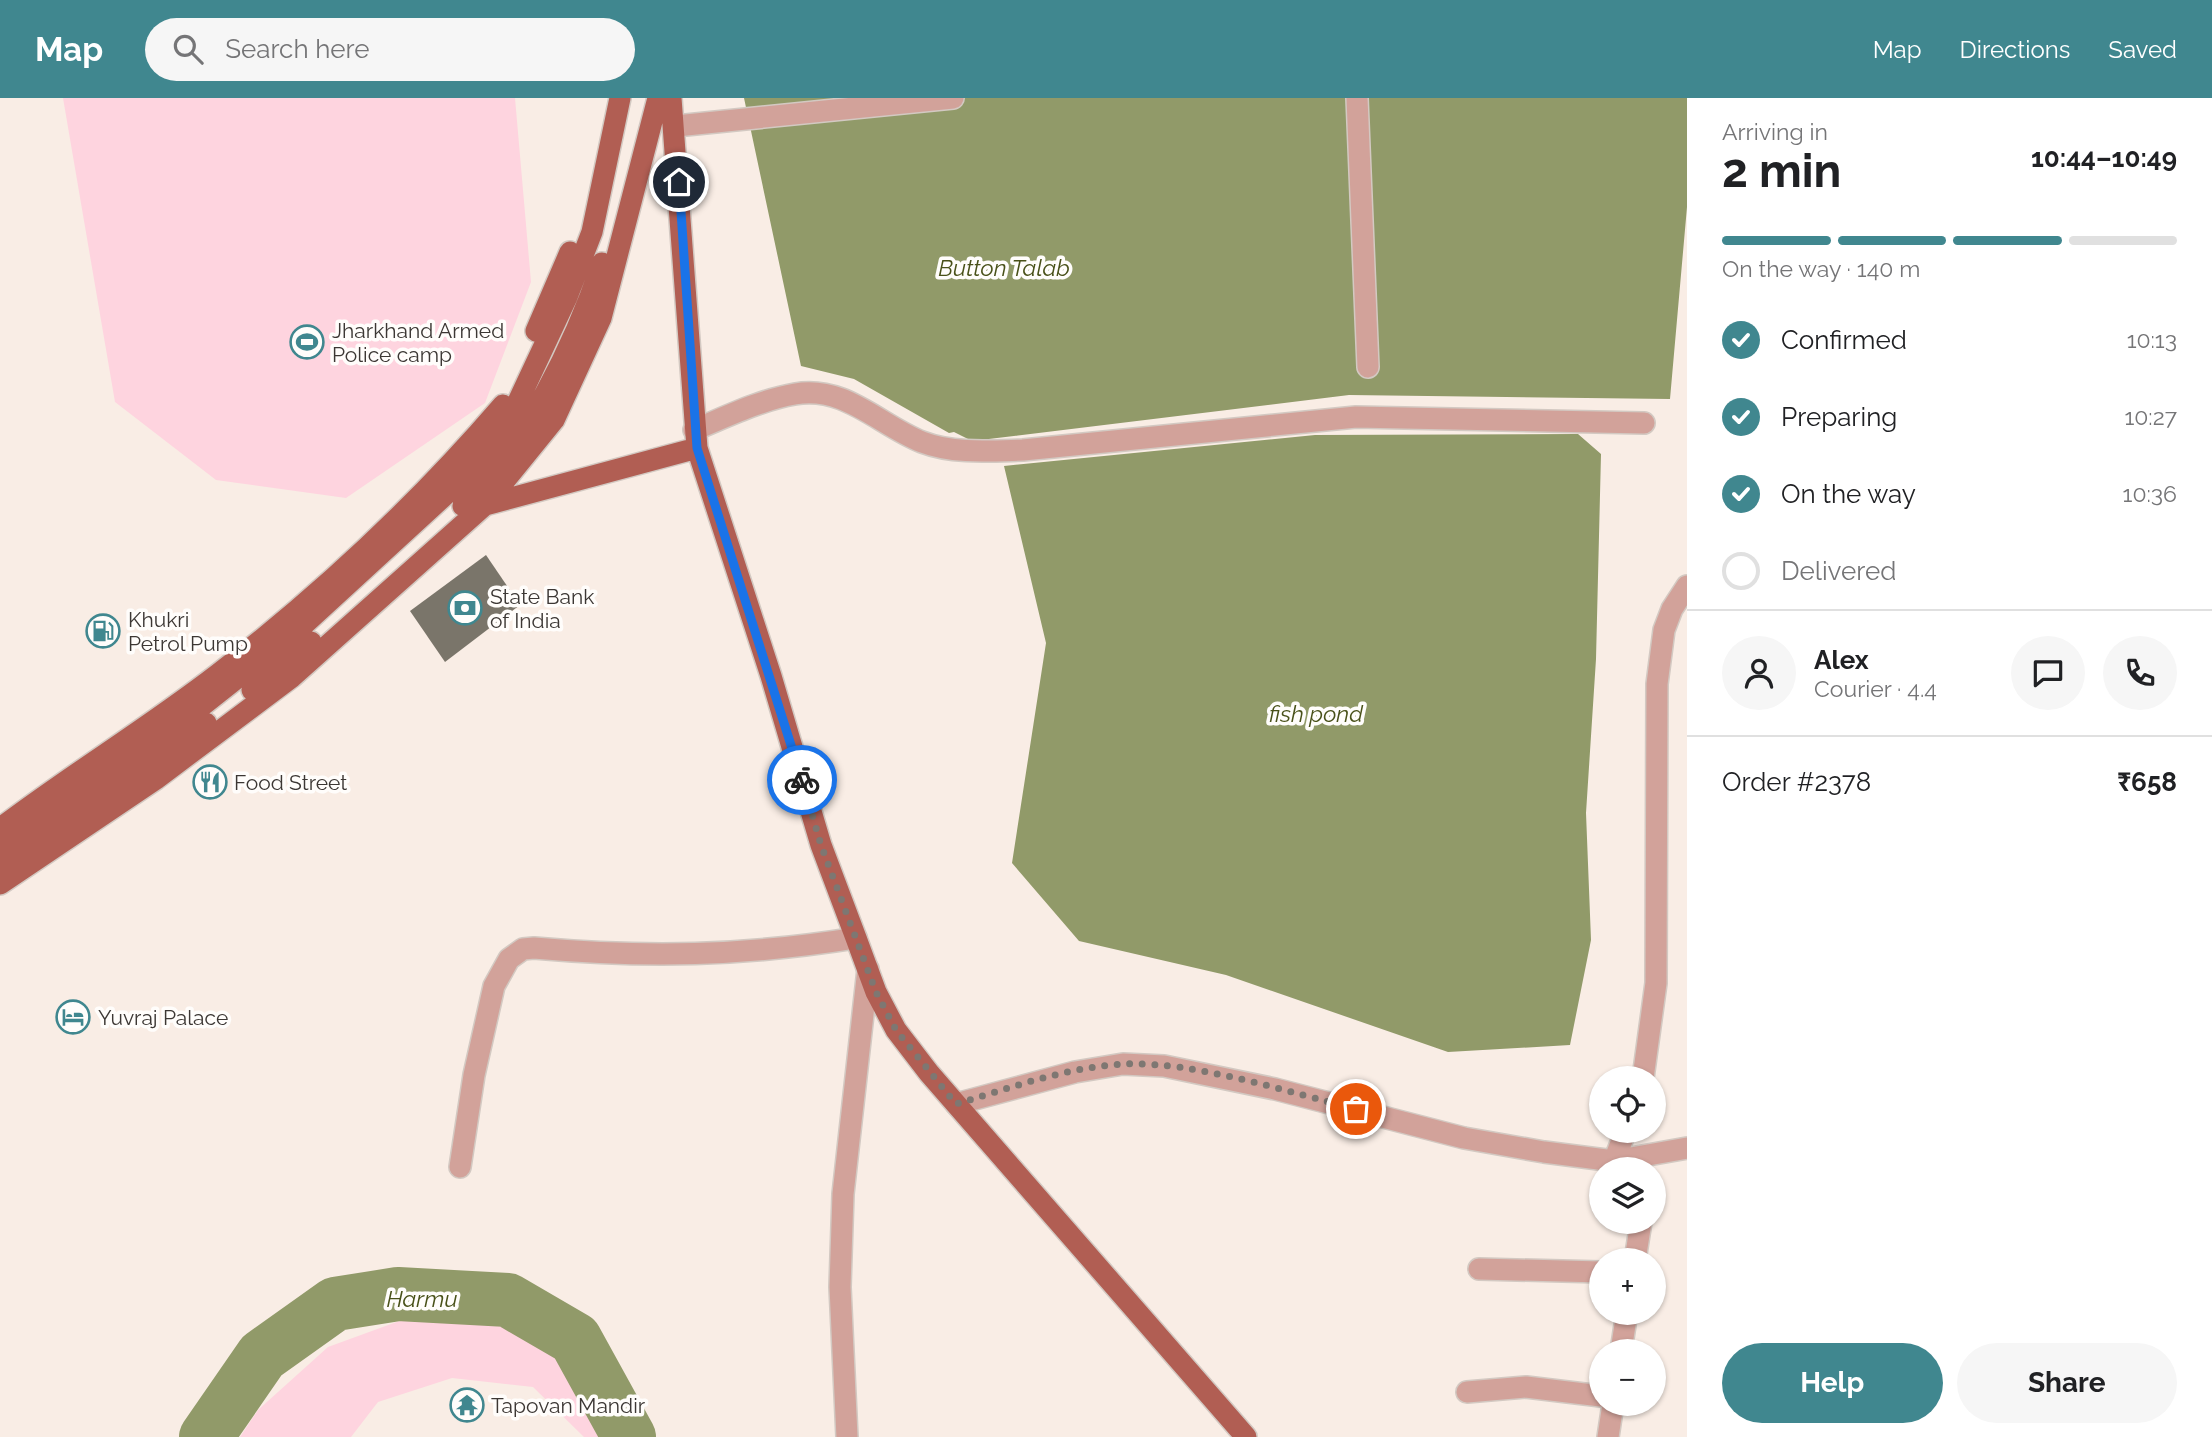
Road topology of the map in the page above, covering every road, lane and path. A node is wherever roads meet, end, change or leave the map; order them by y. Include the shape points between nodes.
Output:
1 (608, 98) edge
2 (620, 98) edge
3 (644, 98) edge
4 (658, 98) edge
5 (671, 98) edge
6 (953, 98) edge
7 (1357, 98) edge
8 (806, 105) edge
9 (676, 126) junction
10 (1368, 367) dead end
11 (1644, 423) dead end
12 (695, 439) junction
13 (485, 505) junction
14 (1687, 586) edge
15 (0, 828) edge
16 (0, 846) edge
17 (0, 867) edge
18 (0, 884) edge
19 (856, 937) junction
20 (867, 969) junction
21 (1645, 1066) edge
22 (956, 1104) junction
23 (1687, 1148) edge
24 (1589, 1157) edge
25 (1666, 1157) edge
26 (460, 1167) dead end
27 (1479, 1269) dead end
28 (1589, 1272) edge
29 (1467, 1392) dead end
30 (1589, 1395) edge
31 (1611, 1416) edge
32 (847, 1437) edge
33 (1246, 1437) edge
34 (1608, 1437) edge

1 - 15 main road via 579,229 505,402 443,475 326,585 217,675
2 - 16 main road via 592,232 514,408 488,449 456,485 298,630 198,709
3 - 17 main road via 612,234 588,305 531,420 471,499 338,620 246,695
4 - 13 main road via 601,318 554,420
5 - 9 main road
6 - 8 street
7 - 10 street
8 - 9 street
9 - 12 main road
11 - 12 street via 1356,417 1023,450 970,451 922,442 835,396 796,394 745,409
12 - 13 main road
12 - 19 main road via 821,845
13 - 18 main road via 292,677 156,779
14 - 21 street via 1664,630 1658,674 1656,983
19 - 20 main road
19 - 26 street via 746,953 668,956 534,948 515,953 498,976 484,1027
20 - 22 main road via 896,1030
20 - 32 street via 841,1241
22 - 24 street via 1075,1072 1123,1064 1164,1066 1485,1142
22 - 33 main road
23 - 25 street
27 - 28 street
29 - 30 street via 1526,1387
31 - 34 street

